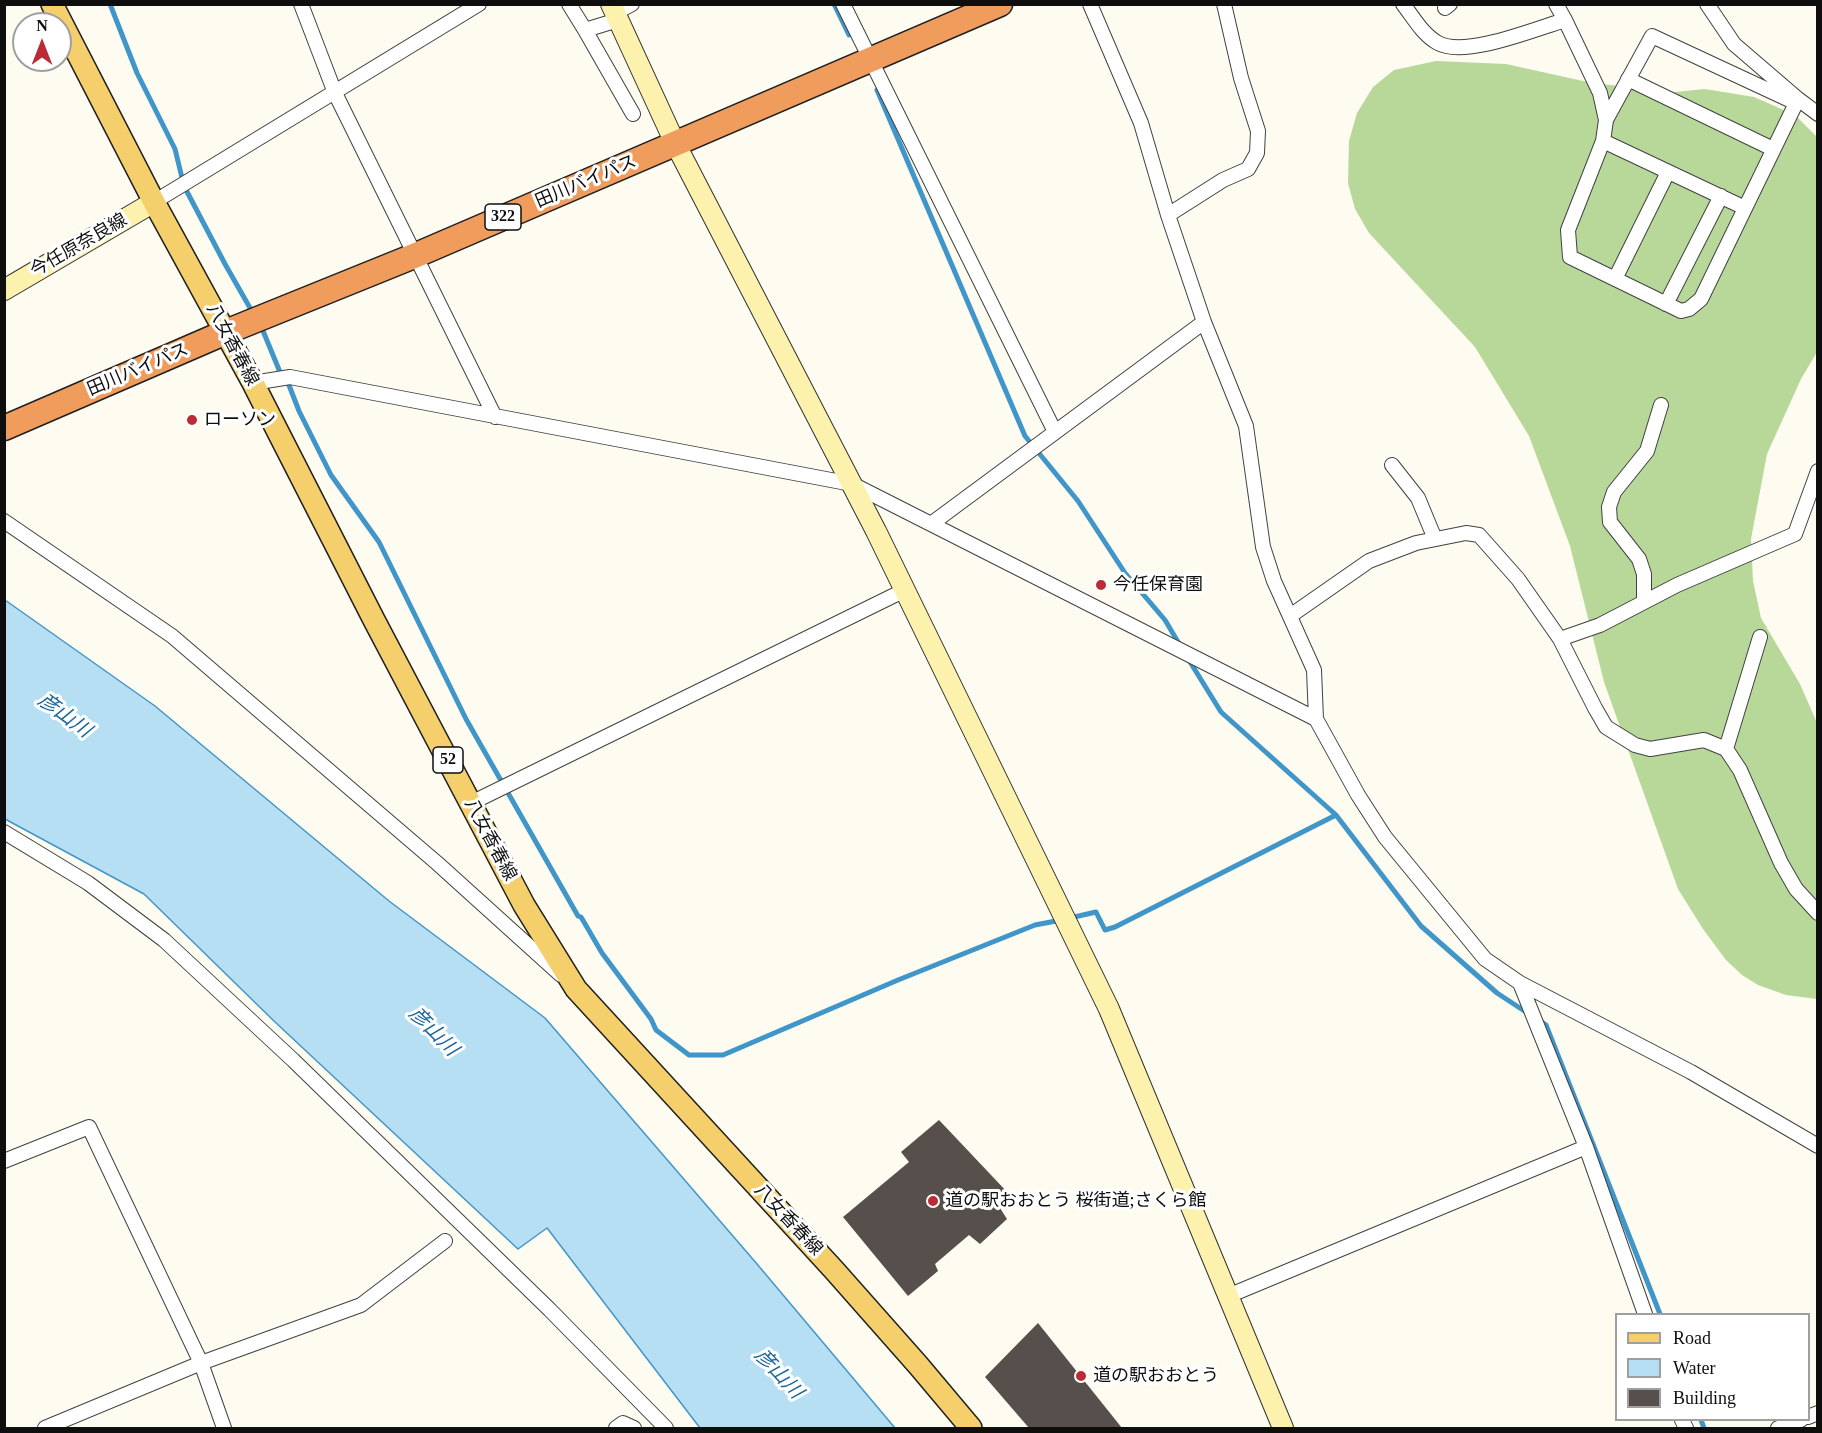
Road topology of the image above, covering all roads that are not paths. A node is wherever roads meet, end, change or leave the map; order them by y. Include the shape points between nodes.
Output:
1 (52, 4) edge
2 (301, 4) edge
3 (479, 4) edge
4 (569, 4) edge
5 (843, 4) edge
6 (1000, 4) edge
7 (1090, 4) edge
8 (1224, 4) edge
9 (1403, 4) edge
10 (1556, 4) edge
11 (1707, 4) edge
12 (619, 10) edge
13 (1564, 20) junction
14 (585, 30) junction
15 (871, 60) junction
16 (1628, 79) junction
17 (335, 93) junction
18 (1797, 101) junction
19 (633, 114) dead end
20 (1818, 114) edge
21 (1606, 120) junction
22 (1603, 141) junction
23 (675, 143) junction
24 (1773, 149) junction
25 (1668, 172) junction
26 (1721, 196) junction
27 (154, 202) junction
28 (1745, 208) junction
29 (1168, 215) junction
30 (414, 256) junction
31 (1615, 279) junction
32 (4, 290) edge
33 (1666, 304) junction
34 (1204, 322) junction
35 (226, 332) junction
36 (253, 382) junction
37 (1661, 405) dead end
38 (495, 417) junction
39 (4, 428) edge
40 (1055, 432) junction
41 (1392, 465) dead end
42 (1818, 471) edge
43 (852, 484) junction
44 (4, 521) edge
45 (931, 524) junction
46 (1436, 539) junction
47 (904, 590) junction
48 (1644, 602) junction
49 (1290, 616) junction
50 (1760, 637) dead end
51 (1560, 639) junction
52 (1316, 719) junction
53 (1726, 749) junction
54 (471, 803) junction
55 (4, 832) edge
56 (1818, 913) edge
57 (1520, 983) junction
58 (576, 989) junction
59 (1818, 1146) edge
60 (1586, 1147) junction
61 (4, 1161) edge
62 (445, 1241) dead end
63 (1228, 1296) junction
64 (1645, 1313) edge
65 (201, 1364) junction
66 (1796, 1421) edge
67 (45, 1428) edge
68 (224, 1428) edge
69 (616, 1428) edge
70 (634, 1428) edge
71 (666, 1428) edge
72 (971, 1428) edge
73 (1283, 1428) edge
74 (1778, 1428) edge

1 - 27 main road, 八女香春線 / 52
2 - 17 street
3 - 17 street
4 - 14 street
5 - 15 street
6 - 15 highway, 田川バイパス / 322
7 - 29 street via 1141,123
8 - 29 street via 1258,130 1257,153 1248,169
9 - 13 street via 1438,43 1456,48 1480,46
10 - 13 street
11 - 18 street via 1734,44
12 - 14 street
12 - 23 street
13 - 21 street via 1600,93
14 - 19 street
15 - 23 highway, 田川バイパス / 322
15 - 40 street
16 - 18 street via 1652,36
16 - 21 street
16 - 24 street
17 - 27 street
17 - 30 street
18 - 20 street
18 - 24 street
21 - 22 street
22 - 25 street
22 - 31 street via 1568,230 1570,257
23 - 30 highway, 田川バイパス / 322
23 - 43 street
24 - 28 street
25 - 26 street
25 - 31 street
26 - 28 street
26 - 33 street
27 - 32 street, 今任原奈良線
27 - 35 main road, 八女香春線 / 52
28 - 33 street via 1701,299 1681,311
29 - 34 street
30 - 35 highway, 田川バイパス / 322
30 - 38 street
31 - 33 street
34 - 40 street
34 - 49 street via 1246,426 1263,547
35 - 36 main road, 八女香春線 / 52
35 - 39 highway, 田川バイパス / 322
36 - 38 street via 290,377
36 - 54 main road, 八女香春線 / 52
37 - 48 street via 1647,451 1614,492 1609,507 1610,522 1639,559 1644,574
38 - 43 street
40 - 45 street
41 - 46 street via 1418,498
42 - 48 street via 1796,534
43 - 45 street
43 - 47 street
44 - 58 street via 172,636 437,863
45 - 52 street
46 - 49 street via 1369,561
46 - 51 street via 1466,533 1479,536 1518,579
47 - 54 street
47 - 63 street via 1109,1010
48 - 51 street via 1600,625
49 - 52 street via 1314,670
50 - 53 street
51 - 53 street via 1606,727 1650,750 1704,740
52 - 57 street via 1385,837 1485,959
53 - 56 street via 1740,770 1781,863 1796,889
54 - 58 main road, 八女香春線 / 52 via 524,905
55 - 71 street via 88,883 164,940 293,1059
57 - 59 street via 1691,1072
57 - 60 street
58 - 72 main road, 八女香春線 / 52 via 834,1270
60 - 63 street
60 - 64 street
61 - 65 street via 88,1127
62 - 65 street via 361,1305
63 - 73 street
65 - 67 street
65 - 68 street
66 - 74 street
69 - 70 street via 622,1424

